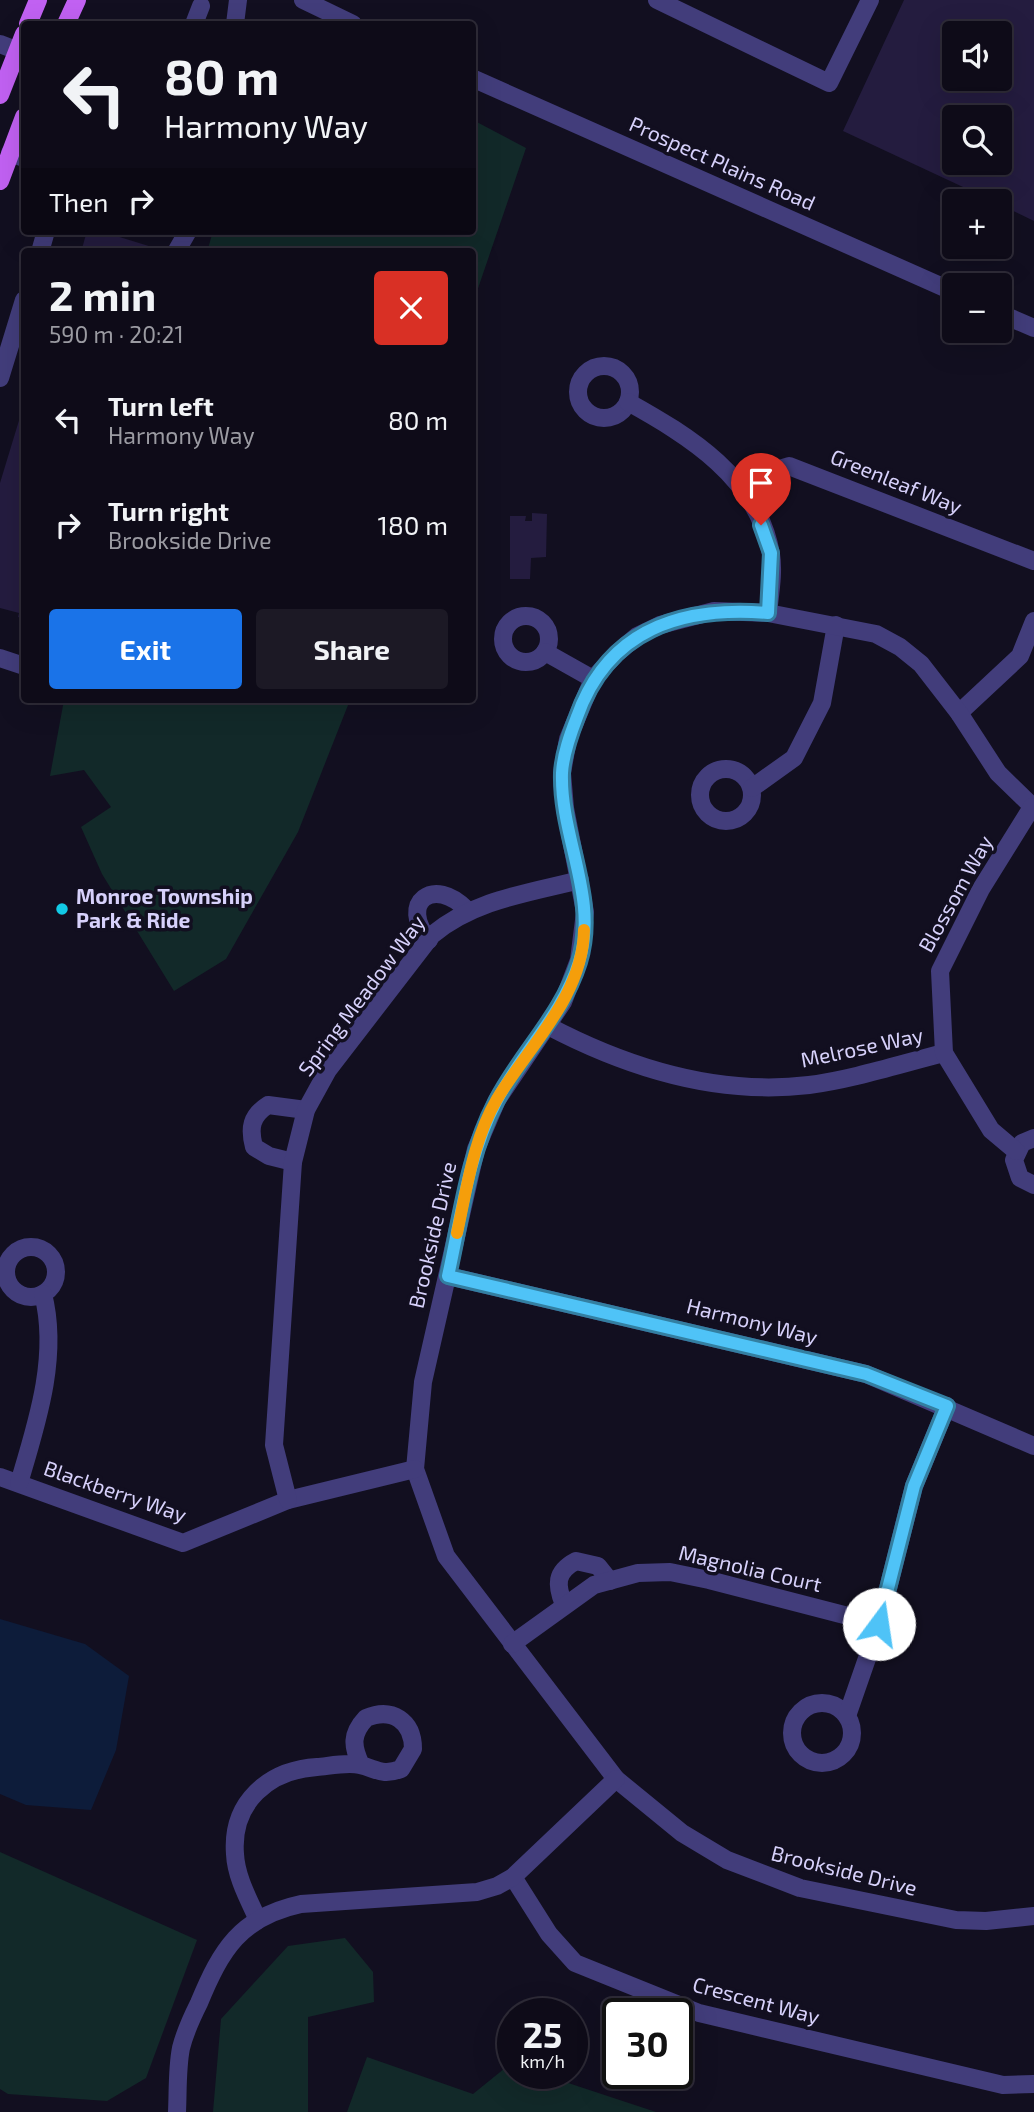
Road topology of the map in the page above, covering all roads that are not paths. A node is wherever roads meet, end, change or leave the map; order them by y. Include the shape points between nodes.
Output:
1 (38, 0) edge
2 (77, 0) edge
3 (238, 0) edge
4 (303, 0) edge
5 (657, 0) edge
6 (870, 0) edge
7 (201, 6) dead end
8 (29, 21) edge
9 (67, 21) edge
10 (195, 21) edge
11 (235, 21) edge
12 (347, 21) edge
13 (21, 43) edge
14 (0, 44) edge
15 (476, 80) edge
16 (0, 95) edge
17 (21, 133) edge
18 (17, 155) edge
19 (0, 181) edge
20 (942, 287) edge
21 (21, 310) edge
22 (1012, 319) edge
23 (1034, 328) edge
24 (0, 378) edge
25 (628, 402) dead end
26 (743, 489) junction
27 (1034, 561) edge
28 (768, 613) junction
29 (1034, 621) edge
30 (836, 625) junction
31 (545, 652) dead end
32 (0, 658) edge
33 (21, 665) edge
34 (593, 679) junction
35 (959, 713) junction
36 (752, 788) dead end
37 (1033, 807) edge
38 (580, 880) junction
39 (467, 911) junction
40 (429, 940) junction
41 (548, 1026) junction
42 (944, 1054) junction
43 (306, 1110) junction
44 (1034, 1138) edge
45 (1016, 1151) junction
46 (293, 1161) junction
47 (1034, 1185) edge
48 (448, 1276) junction
49 (43, 1294) dead end
50 (947, 1406) junction
51 (1034, 1446) edge
52 (415, 1469) junction
53 (0, 1476) edge
54 (19, 1483) junction
55 (288, 1500) junction
56 (610, 1581) junction
57 (564, 1605) junction
58 (879, 1624) junction
59 (512, 1644) junction
60 (847, 1716) dead end
61 (361, 1765) dead end
62 (615, 1779) junction
63 (513, 1877) junction
64 (1034, 1916) edge
65 (258, 1920) junction
66 (1034, 2084) edge
67 (177, 2112) edge

1 - 8 main road
2 - 9 main road
3 - 11 street
4 - 12 street
5 - 6 street via 829,83
7 - 10 street
13 - 14 street
13 - 16 main road
15 - 20 street, Prospect Plains Road
17 - 18 main road
18 - 19 main road
21 - 24 street
22 - 23 street
25 - 26 street via 710,454
26 - 27 street, Greenleaf Way via 769,471 789,467
26 - 28 street via 771,553
28 - 30 street, Brookside Drive
28 - 34 street, Brookside Drive via 714,611 660,625 626,645
29 - 35 street via 1020,656
30 - 35 street, Brookside Drive via 876,634 900,647 921,664
30 - 36 street via 822,703 794,758
31 - 34 street
32 - 33 street
34 - 38 street, Brookside Drive via 568,739 562,773
35 - 37 street, Brookside Drive via 998,773
37 - 42 street, Blossom Way via 981,889 940,971
38 - 39 street, Spring Meadow Way
38 - 41 street, Brookside Drive via 584,934 579,960
39 - 40 street, Spring Meadow Way
39 - 40 street via 455,897 443,893 422,900 417,920
40 - 43 street, Spring Meadow Way via 328,1070
41 - 42 street, Melrose Way via 635,1066 688,1080 751,1086 808,1085
41 - 48 street, Brookside Drive via 486,1122
42 - 45 street, Blossom Way via 991,1130
43 - 46 street, Spring Meadow Way
43 - 46 street, Spring Meadow Way via 268,1105 252,1121 254,1147
44 - 45 street
45 - 47 street via 1015,1170
46 - 55 street, Spring Meadow Way via 274,1445
48 - 50 street, Harmony Way via 866,1374
48 - 52 street, Brookside Drive via 423,1382
49 - 54 street via 49,1318 43,1403
50 - 51 street, Harmony Way
50 - 58 street via 914,1486
52 - 55 street, Blackberry Way
52 - 59 street, Brookside Drive via 446,1556
53 - 54 street, Blackberry Way
54 - 55 street, Blackberry Way via 183,1543
56 - 57 street, Magnolia Court via 594,1585
56 - 57 street via 598,1566 576,1561 559,1576 557,1587
56 - 58 street, Magnolia Court via 638,1573 670,1572
57 - 59 street, Magnolia Court
58 - 60 street
59 - 62 street, Brookside Drive
61 - 65 street via 292,1769 260,1787 244,1809 235,1855
62 - 63 street
62 - 64 street, Brookside Drive via 682,1833 765,1877 956,1920
63 - 65 street via 477,1892 301,1904
63 - 66 street, Crescent Way via 549,1934 575,1962 699,2013 1003,2085
65 - 67 street via 217,1959 181,2048

